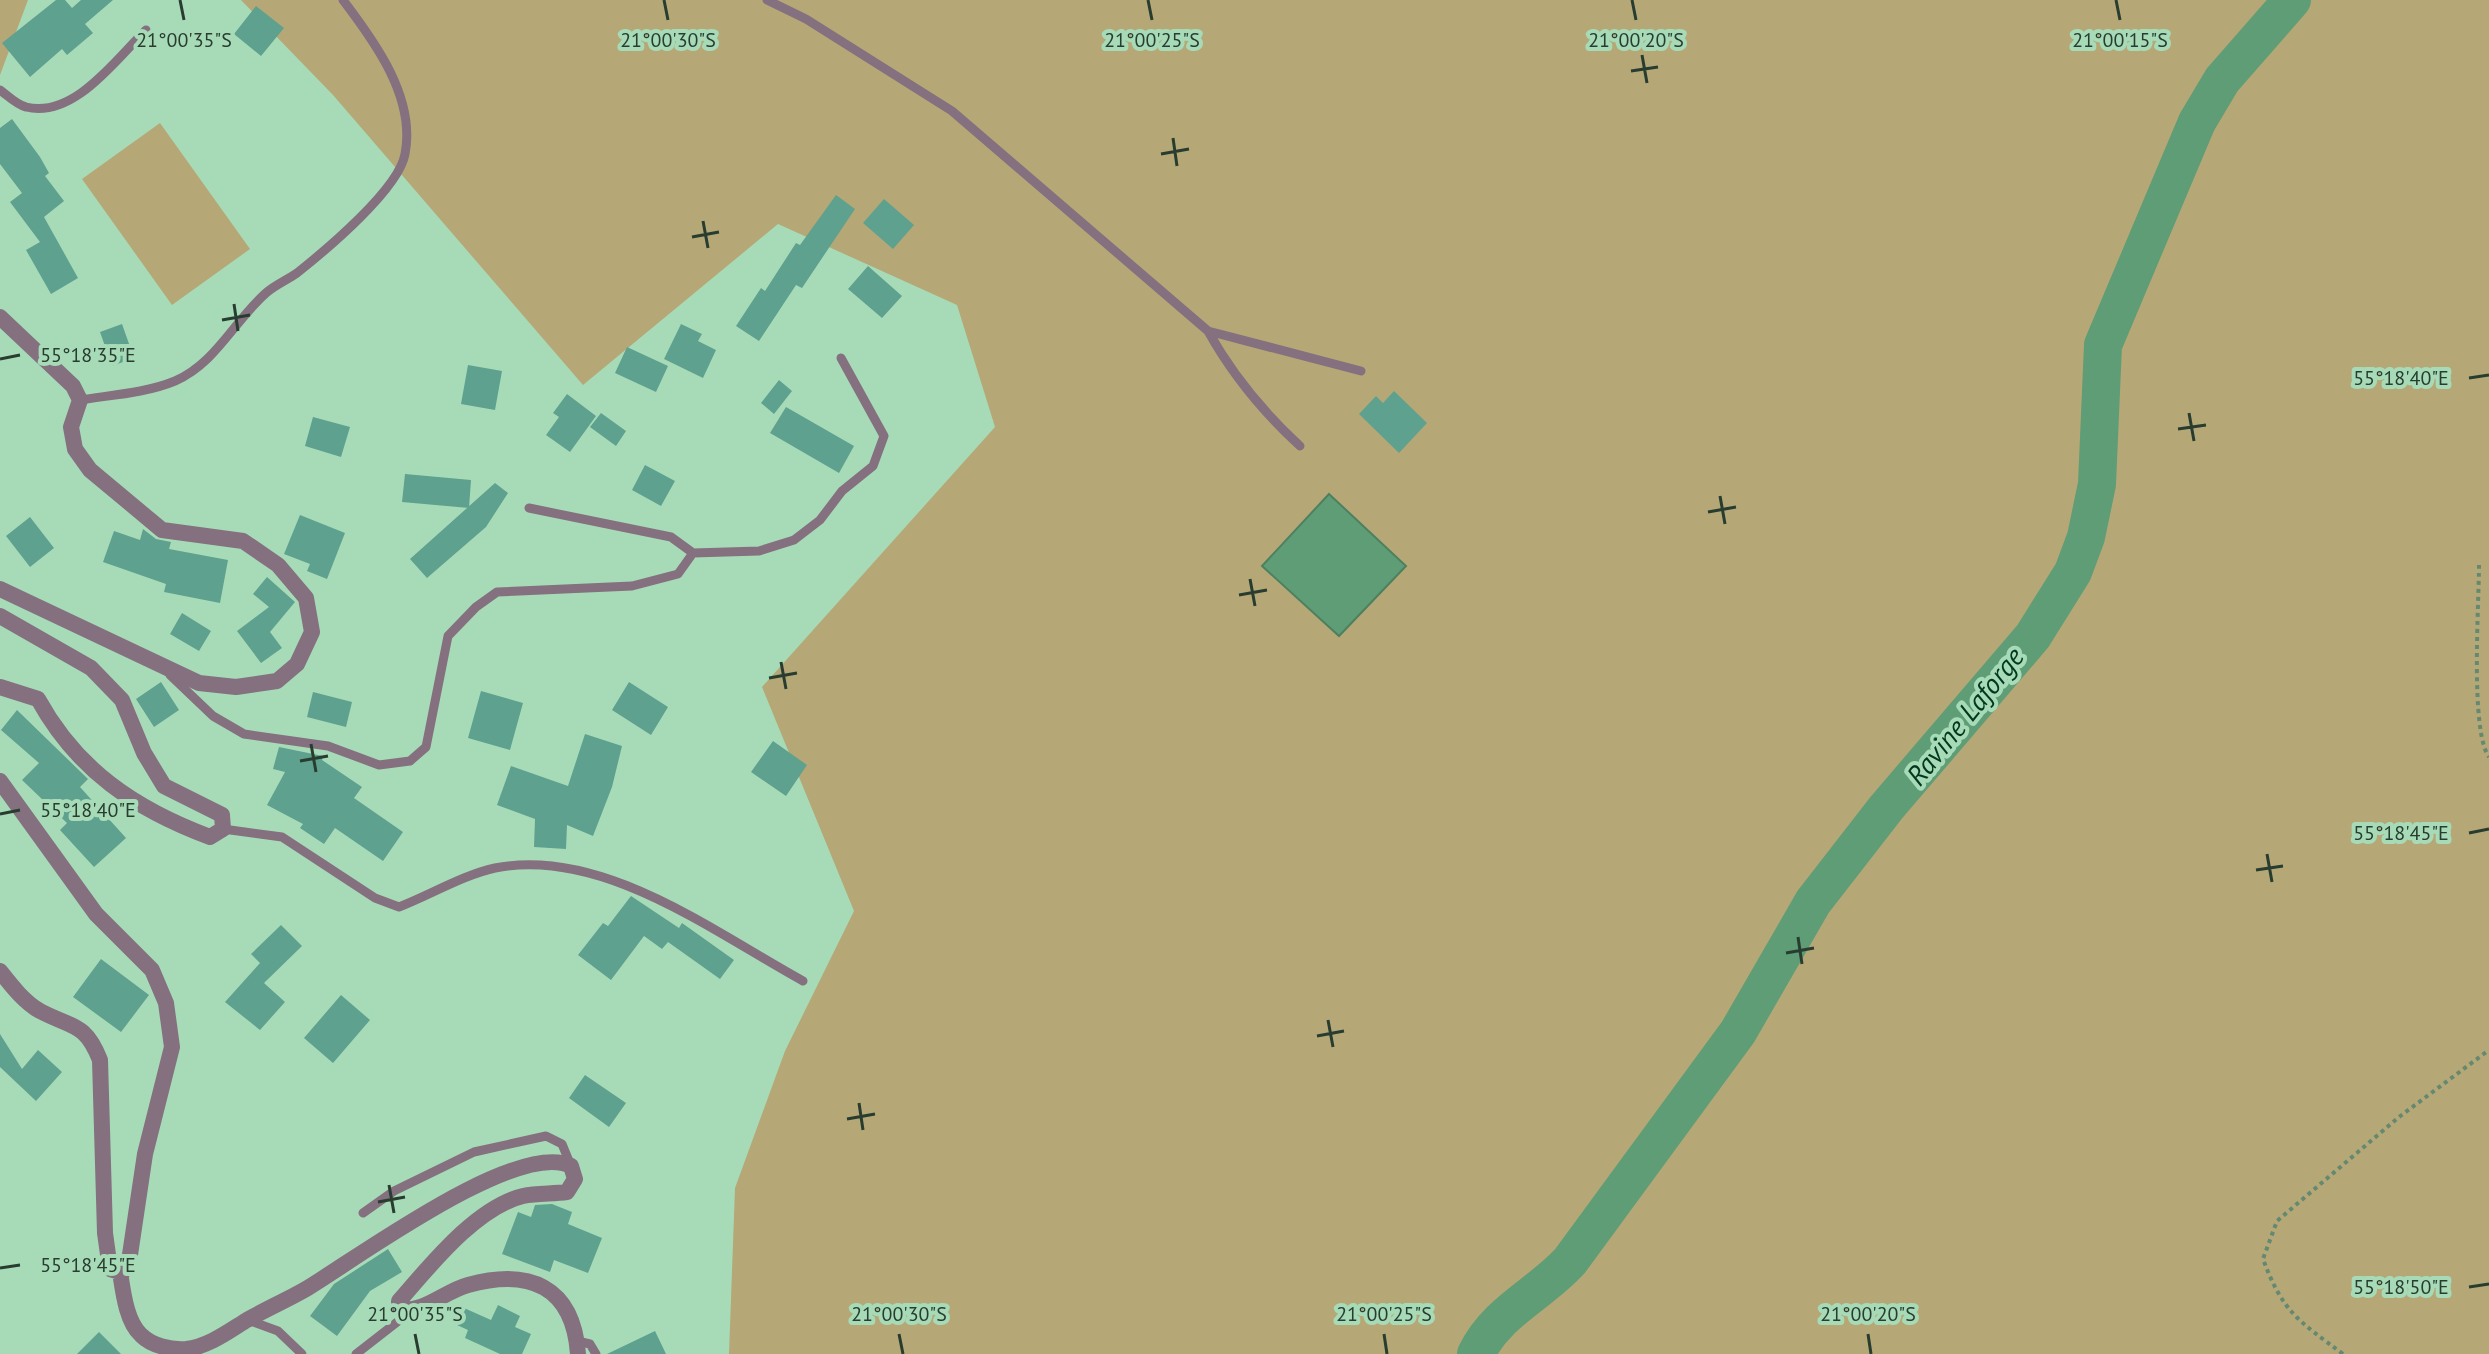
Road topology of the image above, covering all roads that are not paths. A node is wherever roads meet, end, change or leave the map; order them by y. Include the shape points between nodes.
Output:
1 (343, 0) edge
2 (767, 0) edge
3 (146, 30) dead end
4 (0, 90) edge
5 (0, 317) edge
6 (1208, 331) junction
7 (841, 358) dead end
8 (1361, 371) dead end
9 (80, 400) junction
10 (1300, 446) dead end
11 (529, 508) dead end
12 (693, 553) junction
13 (0, 589) edge
14 (0, 616) edge
15 (157, 661) junction
16 (0, 687) edge
17 (0, 781) edge
18 (223, 829) junction
19 (0, 971) edge
20 (803, 981) dead end
21 (571, 1166) junction
22 (363, 1213) dead end
23 (120, 1272) junction
24 (410, 1312) junction
25 (248, 1320) junction
26 (577, 1348) edge
27 (302, 1354) edge
28 (356, 1354) edge
29 (596, 1354) edge

1 - 9 lane via 396,83 404,111 406,151 389,188 296,274 267,292 206,362 175,381
2 - 6 lane via 952,111
3 - 4 lane via 75,98 53,107 25,107
5 - 9 street via 73,386
6 - 8 lane
6 - 10 lane via 1228,368
7 - 12 lane via 884,436 873,466 794,540 759,551
9 - 15 street via 71,427 75,449 90,470 162,530 243,541 278,565 306,598 312,632 297,664 277,681 236,687 199,683
11 - 12 lane via 671,537
12 - 15 lane via 678,574 632,586 497,592 476,607 448,636 426,747 410,761 379,765 328,746 244,734 213,716
13 - 15 street
14 - 18 street via 91,668 122,700 164,786 222,815
16 - 18 street via 38,699 55,730 109,786 196,832 210,837
17 - 23 street via 96,914 152,970 166,1003 172,1047 145,1154 128,1268
18 - 20 lane via 282,837 375,898 399,907 494,869 550,863 587,870 627,884
19 - 23 street via 39,1010 75,1024 92,1039 100,1060 105,1233 110,1269
21 - 22 lane via 562,1144 546,1136 474,1152 394,1191
21 - 24 street via 575,1179 567,1192 521,1196 488,1214 430,1261 399,1301 399,1309
21 - 25 street via 560,1160 511,1170 456,1195
23 - 25 street via 139,1335 158,1346 188,1349
24 - 26 street via 467,1285 515,1277 546,1286 563,1302
24 - 28 lane
25 - 27 lane via 278,1331
26 - 29 lane via 590,1344

